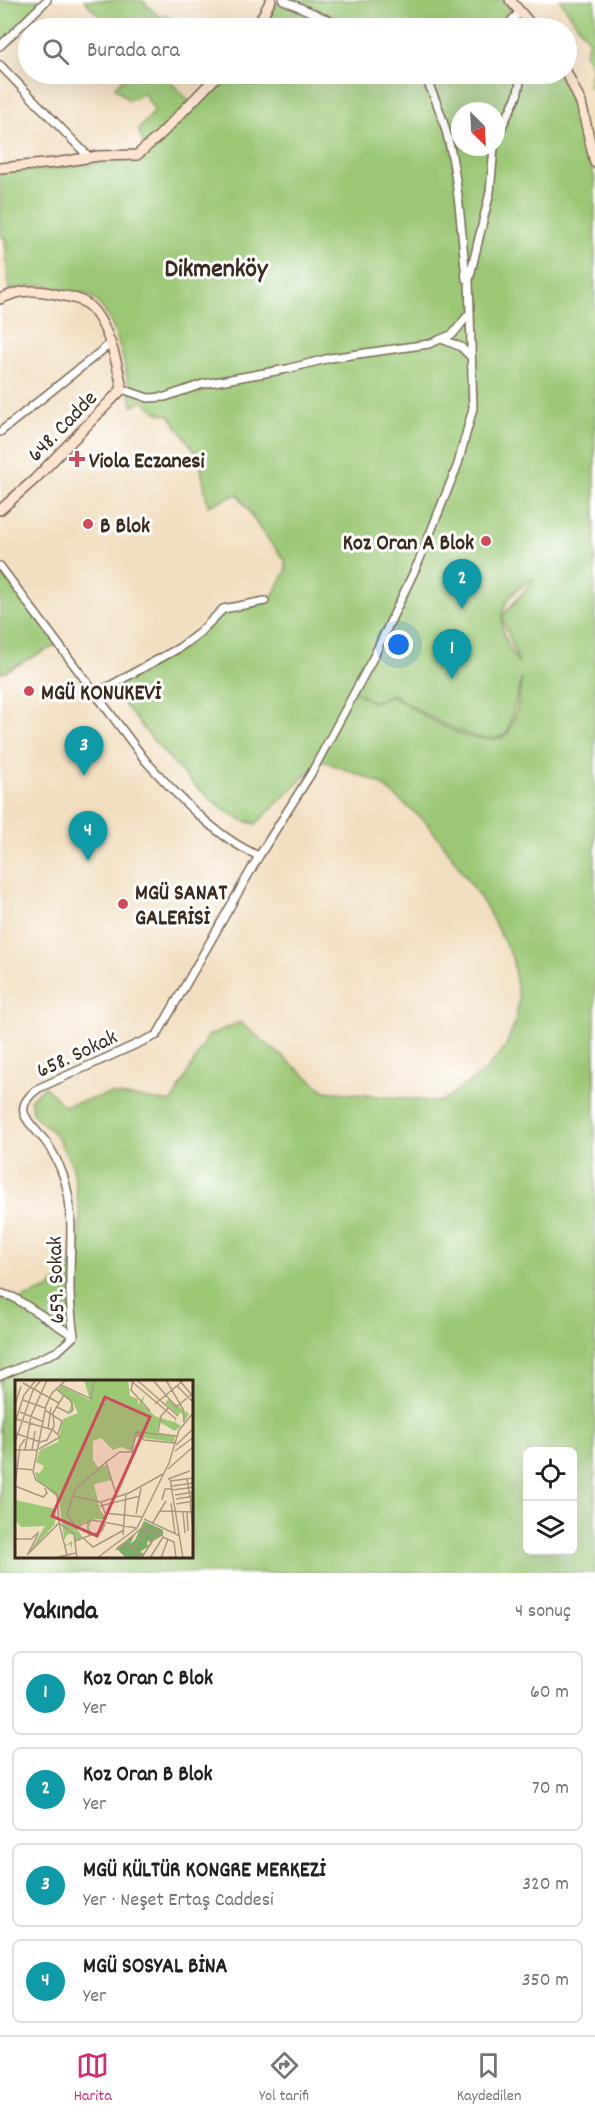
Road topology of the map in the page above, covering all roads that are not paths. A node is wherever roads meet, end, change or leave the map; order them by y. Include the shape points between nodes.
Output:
1 (46, 0) edge
2 (271, 0) edge
3 (283, 0) edge
4 (510, 0) edge
5 (519, 13) junction
6 (28, 18) edge
7 (261, 18) edge
8 (324, 18) edge
9 (514, 18) edge
10 (524, 18) edge
11 (18, 28) edge
12 (0, 46) edge
13 (0, 65) edge
14 (18, 84) edge
15 (18, 84) edge
16 (209, 84) edge
17 (429, 84) edge
18 (520, 84) edge
19 (573, 84) edge
20 (505, 121) edge
21 (493, 156) edge
22 (89, 157) junction
23 (595, 163) edge
24 (0, 168) edge
25 (0, 299) edge
26 (469, 314) junction
27 (444, 340) junction
28 (110, 344) junction
29 (471, 357) junction
30 (122, 389) junction
31 (0, 432) edge
32 (0, 510) edge
33 (0, 566) edge
34 (265, 601) dead end
35 (95, 694) junction
36 (259, 856) junction
37 (46, 1142) joint
38 (0, 1293) edge
39 (74, 1336) junction
40 (0, 1376) edge

1 - 6 street
2 - 7 street
3 - 8 street
4 - 5 street
5 - 9 street
5 - 10 street
11 - 12 street
13 - 14 street
15 - 22 street
16 - 22 street via 137,155
17 - 26 street via 437,99 456,169
18 - 20 street
19 - 23 street
21 - 26 street via 490,192 470,273
22 - 24 street
25 - 28 street via 23,291 40,291 83,302 99,319
26 - 27 street
26 - 29 street
27 - 29 street via 461,346
27 - 30 street via 330,358 203,384 165,397 148,398
28 - 30 street
28 - 31 street
29 - 36 street via 473,408 467,434 419,561 312,772
30 - 32 street, 648. Cadde
33 - 35 street
34 - 35 street via 224,609 179,648
35 - 36 street via 127,739 163,779 244,850
36 - 37 street, 658. Sokak via 157,1035 29,1094 23,1110 27,1121
37 - 39 street, 659. Sokak via 68,1191 69,1292
38 - 39 street, 659. Sokak via 13,1297
39 - 40 street via 58,1351

